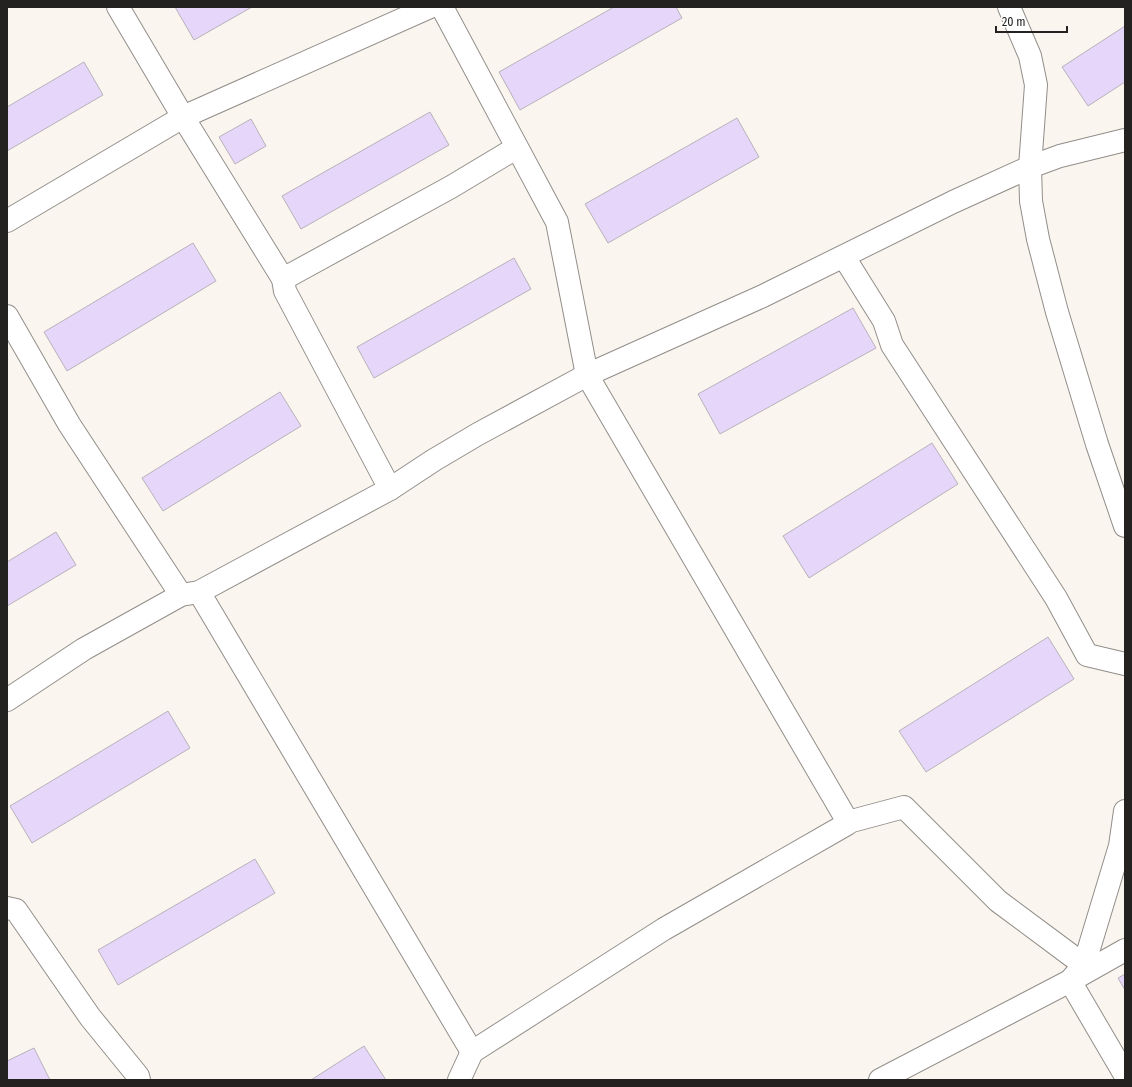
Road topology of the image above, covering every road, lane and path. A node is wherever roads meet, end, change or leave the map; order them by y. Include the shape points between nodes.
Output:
1 (118, 7) edge
2 (430, 7) edge
3 (442, 7) edge
4 (1009, 7) edge
5 (183, 117) junction
6 (1125, 140) edge
7 (516, 148) junction
8 (1030, 167) junction
9 (7, 221) edge
10 (844, 257) junction
11 (283, 279) junction
12 (7, 316) edge
13 (587, 375) junction
14 (390, 488) junction
15 (1125, 526) edge
16 (190, 593) junction
17 (1125, 664) edge
18 (7, 700) edge
19 (1125, 811) edge
20 (848, 822) junction
21 (7, 908) edge
22 (1125, 950) edge
23 (1084, 965) junction
24 (1070, 982) junction
25 (472, 1052) junction
26 (1125, 1075) edge
27 (139, 1080) edge
28 (459, 1080) edge
29 (880, 1080) edge

1 - 5 street
2 - 5 street
3 - 7 street
4 - 8 street via 1030,56 1036,85
5 - 9 street
5 - 11 street
6 - 8 street via 1060,156
7 - 11 street via 451,187
7 - 13 street via 557,222
8 - 10 street via 953,202
8 - 15 street via 1031,201 1038,239 1057,312
10 - 13 street
10 - 17 street via 884,321 892,345 1052,592 1087,655
11 - 14 street via 284,291
12 - 16 street via 69,424
13 - 14 street via 478,434
13 - 20 street
14 - 16 street
16 - 18 street via 84,649
16 - 25 street
19 - 23 street via 1120,846
20 - 23 street via 904,807 998,901
20 - 25 street via 664,929
21 - 27 street via 16,910 90,1018
22 - 24 street
23 - 24 street
24 - 26 street
24 - 29 street
25 - 28 street

